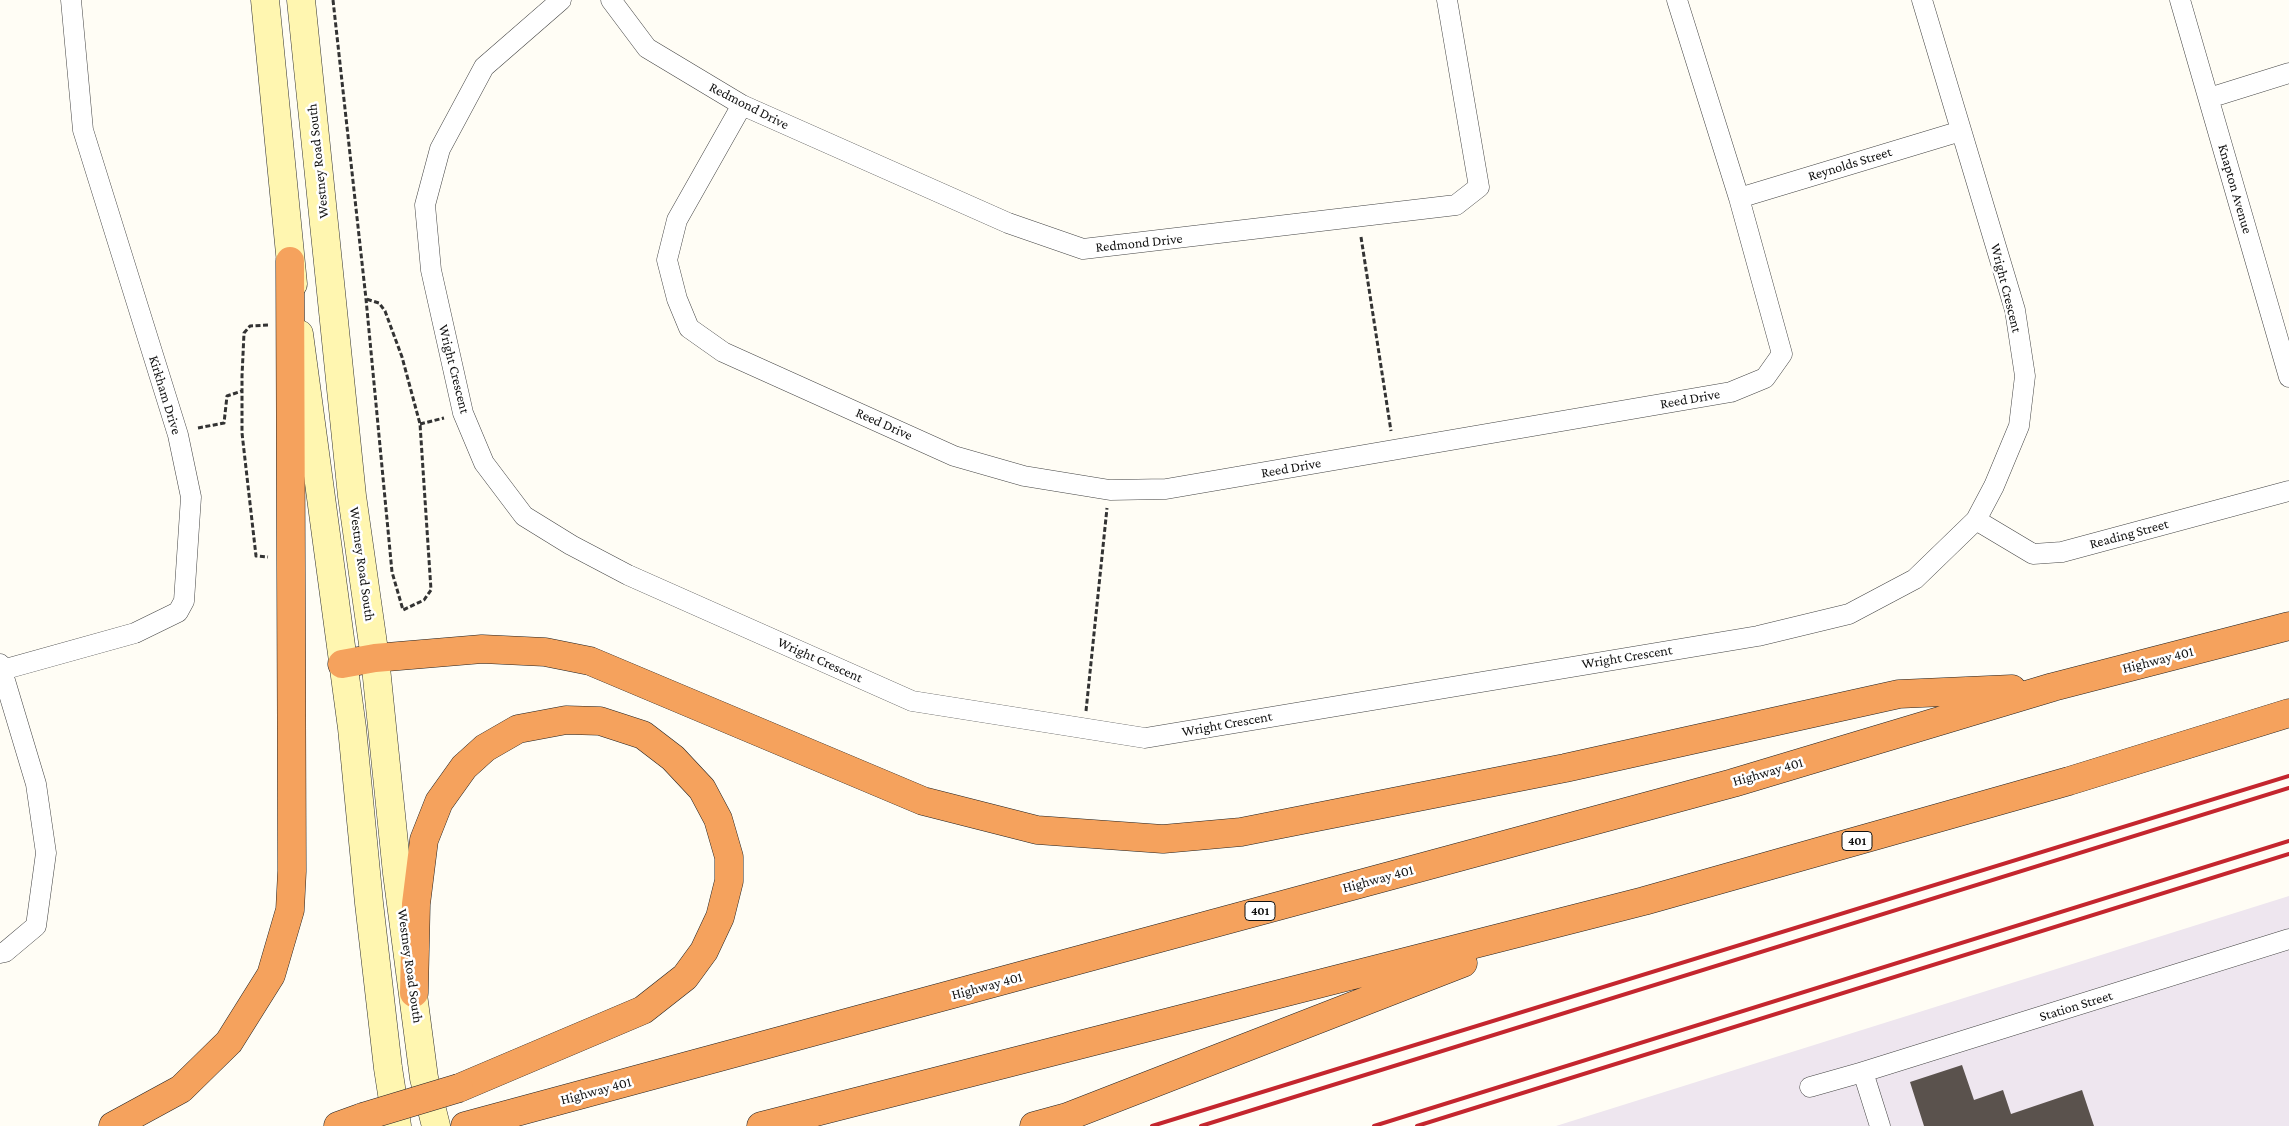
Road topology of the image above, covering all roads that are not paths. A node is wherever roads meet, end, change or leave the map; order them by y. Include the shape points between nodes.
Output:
1 (71, 0) edge
2 (265, 0) edge
3 (301, 0) edge
4 (561, 0) edge
5 (610, 0) edge
6 (1447, 0) edge
7 (1677, 0) edge
8 (1922, 0) edge
9 (2180, 0) edge
10 (2289, 73) edge
11 (2208, 98) junction
12 (742, 105) junction
13 (1961, 131) junction
14 (1739, 198) junction
15 (290, 261) junction
16 (2282, 326) edge
17 (2289, 377) edge
18 (2289, 491) edge
19 (1976, 520) junction
20 (2289, 626) edge
21 (375, 658) junction
22 (342, 664) junction
23 (1, 667) edge
24 (2053, 687) junction
25 (2289, 713) edge
26 (1644, 901) junction
27 (2289, 939) edge
28 (0, 953) edge
29 (414, 993) junction
30 (1863, 1072) junction
31 (1810, 1087) dead end
32 (350, 1122) edge
33 (113, 1126) edge
34 (397, 1126) edge
35 (436, 1126) edge
36 (465, 1126) edge
37 (761, 1126) edge
38 (1034, 1126) edge
39 (1880, 1126) edge

1 - 23 street, Kirkham Drive via 84,130 178,435 191,496 184,600 178,612 135,632
2 - 15 main road
3 - 21 main road, Westney Road South via 352,496
4 - 19 street, Wright Crescent via 484,67 440,149 425,205 430,270 463,413 484,463 524,516 571,545 628,575 912,701 1145,738 1767,634 1849,614 1915,579
5 - 12 street, Redmond Drive via 646,48
6 - 12 street, Redmond Drive via 1479,187 1456,205 1083,249 1008,223
7 - 14 street, Reed Drive
8 - 13 street, Wright Crescent
9 - 11 street, Knapton Avenue
10 - 11 street
11 - 16 street, Knapton Avenue
12 - 14 street, Reed Drive via 677,220 667,260 689,328 723,352 954,456 1024,476 1110,490 1166,490 1732,392 1765,378 1782,354
13 - 14 street, Reynolds Street
13 - 19 street, Wright Crescent via 2014,310 2025,376 2019,426
15 - 22 main road
15 - 33 highway via 290,910 271,974 229,1042 181,1089
16 - 17 street, Knapton Avenue
18 - 19 street, Reading Street via 2062,552 2033,554
20 - 24 highway, Highway 401 / 401
21 - 22 highway
21 - 24 highway via 482,649 545,652 590,661 922,801 1037,830 1163,839 1241,832 1565,768 1899,694
21 - 29 main road, Westney Road South via 397,873
22 - 34 main road
23 - 28 street via 36,784 46,853 36,926
24 - 36 highway, Highway 401 / 401 via 1723,785
25 - 26 highway, 401 via 2070,781
26 - 37 highway, 401
26 - 38 highway via 1454,966 1067,1117
27 - 30 street, Station Street
29 - 32 highway, bridge via 416,904 424,840 439,802 464,767 485,748 518,729 566,720 600,721 642,735 673,758 702,790 718,819 730,857 729,881 720,917 704,951 685,978 643,1010 459,1088
29 - 35 main road, Westney Road South via 424,1078
30 - 31 street, Station Street
30 - 39 street

